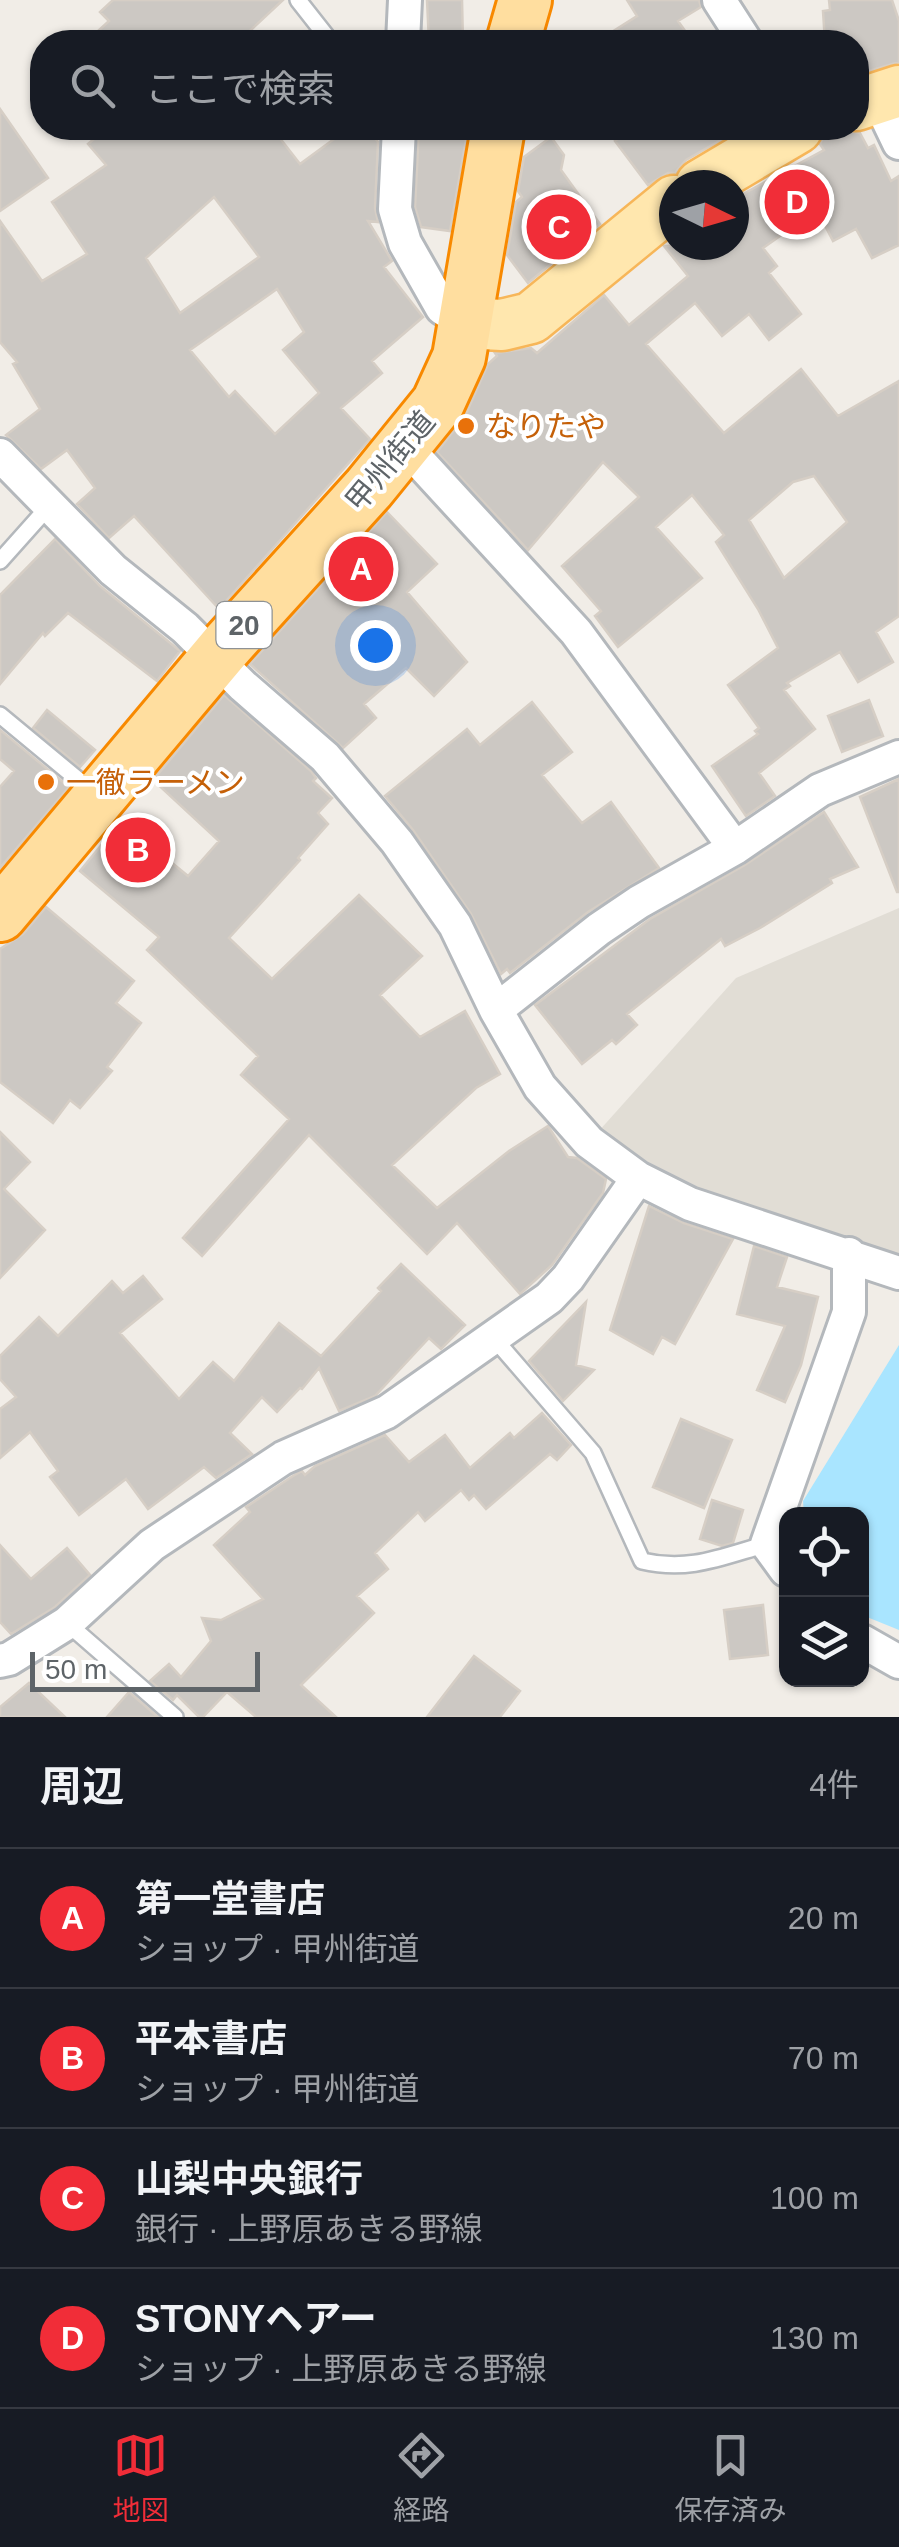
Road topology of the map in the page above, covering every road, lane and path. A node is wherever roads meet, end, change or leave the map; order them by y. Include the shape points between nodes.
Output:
1 (298, 0) edge
2 (405, 0) edge
3 (525, 0) edge
4 (718, 0) edge
5 (322, 30) edge
6 (404, 30) edge
7 (517, 30) edge
8 (738, 30) edge
9 (877, 98) edge
10 (395, 140) edge
11 (496, 140) edge
12 (776, 140) edge
13 (899, 144) edge
14 (726, 170) edge
15 (659, 213) edge
16 (465, 324) junction
17 (405, 446) junction
18 (0, 456) edge
19 (50, 505) junction
20 (0, 561) edge
21 (217, 656) junction
22 (0, 715) edge
23 (899, 757) edge
24 (100, 798) junction
25 (735, 848) junction
26 (0, 915) edge
27 (496, 1010) junction
28 (638, 1178) junction
29 (848, 1254) junction
30 (899, 1273) edge
31 (492, 1336) junction
32 (777, 1557) edge
33 (66, 1623) junction
34 (869, 1645) edge
35 (0, 1661) edge
36 (899, 1662) edge
37 (175, 1717) edge

1 - 5 lane
2 - 6 street
3 - 7 highway
4 - 8 street
9 - 13 street
10 - 16 street via 395,209 404,243 442,308
11 - 16 highway, 甲州街道 / 20
12 - 14 main road
15 - 16 main road via 531,318 502,326
16 - 17 highway, 甲州街道 / 20 via 438,403
17 - 21 highway, 甲州街道 / 20
17 - 25 street via 576,632
18 - 19 street
19 - 20 lane
19 - 21 street via 113,570
21 - 24 highway, 甲州街道 / 20
21 - 27 street via 325,757 397,842 455,925
22 - 24 lane
23 - 25 street via 820,790
24 - 26 highway, 甲州街道 / 20
25 - 27 street via 612,920
27 - 28 street via 562,1115
28 - 29 street via 690,1204
28 - 31 street via 568,1278
29 - 30 street
29 - 32 street via 849,1312
31 - 32 lane via 593,1453 642,1560 670,1567
31 - 33 street via 387,1412 284,1458 152,1545
33 - 35 street
33 - 37 lane
34 - 36 street

